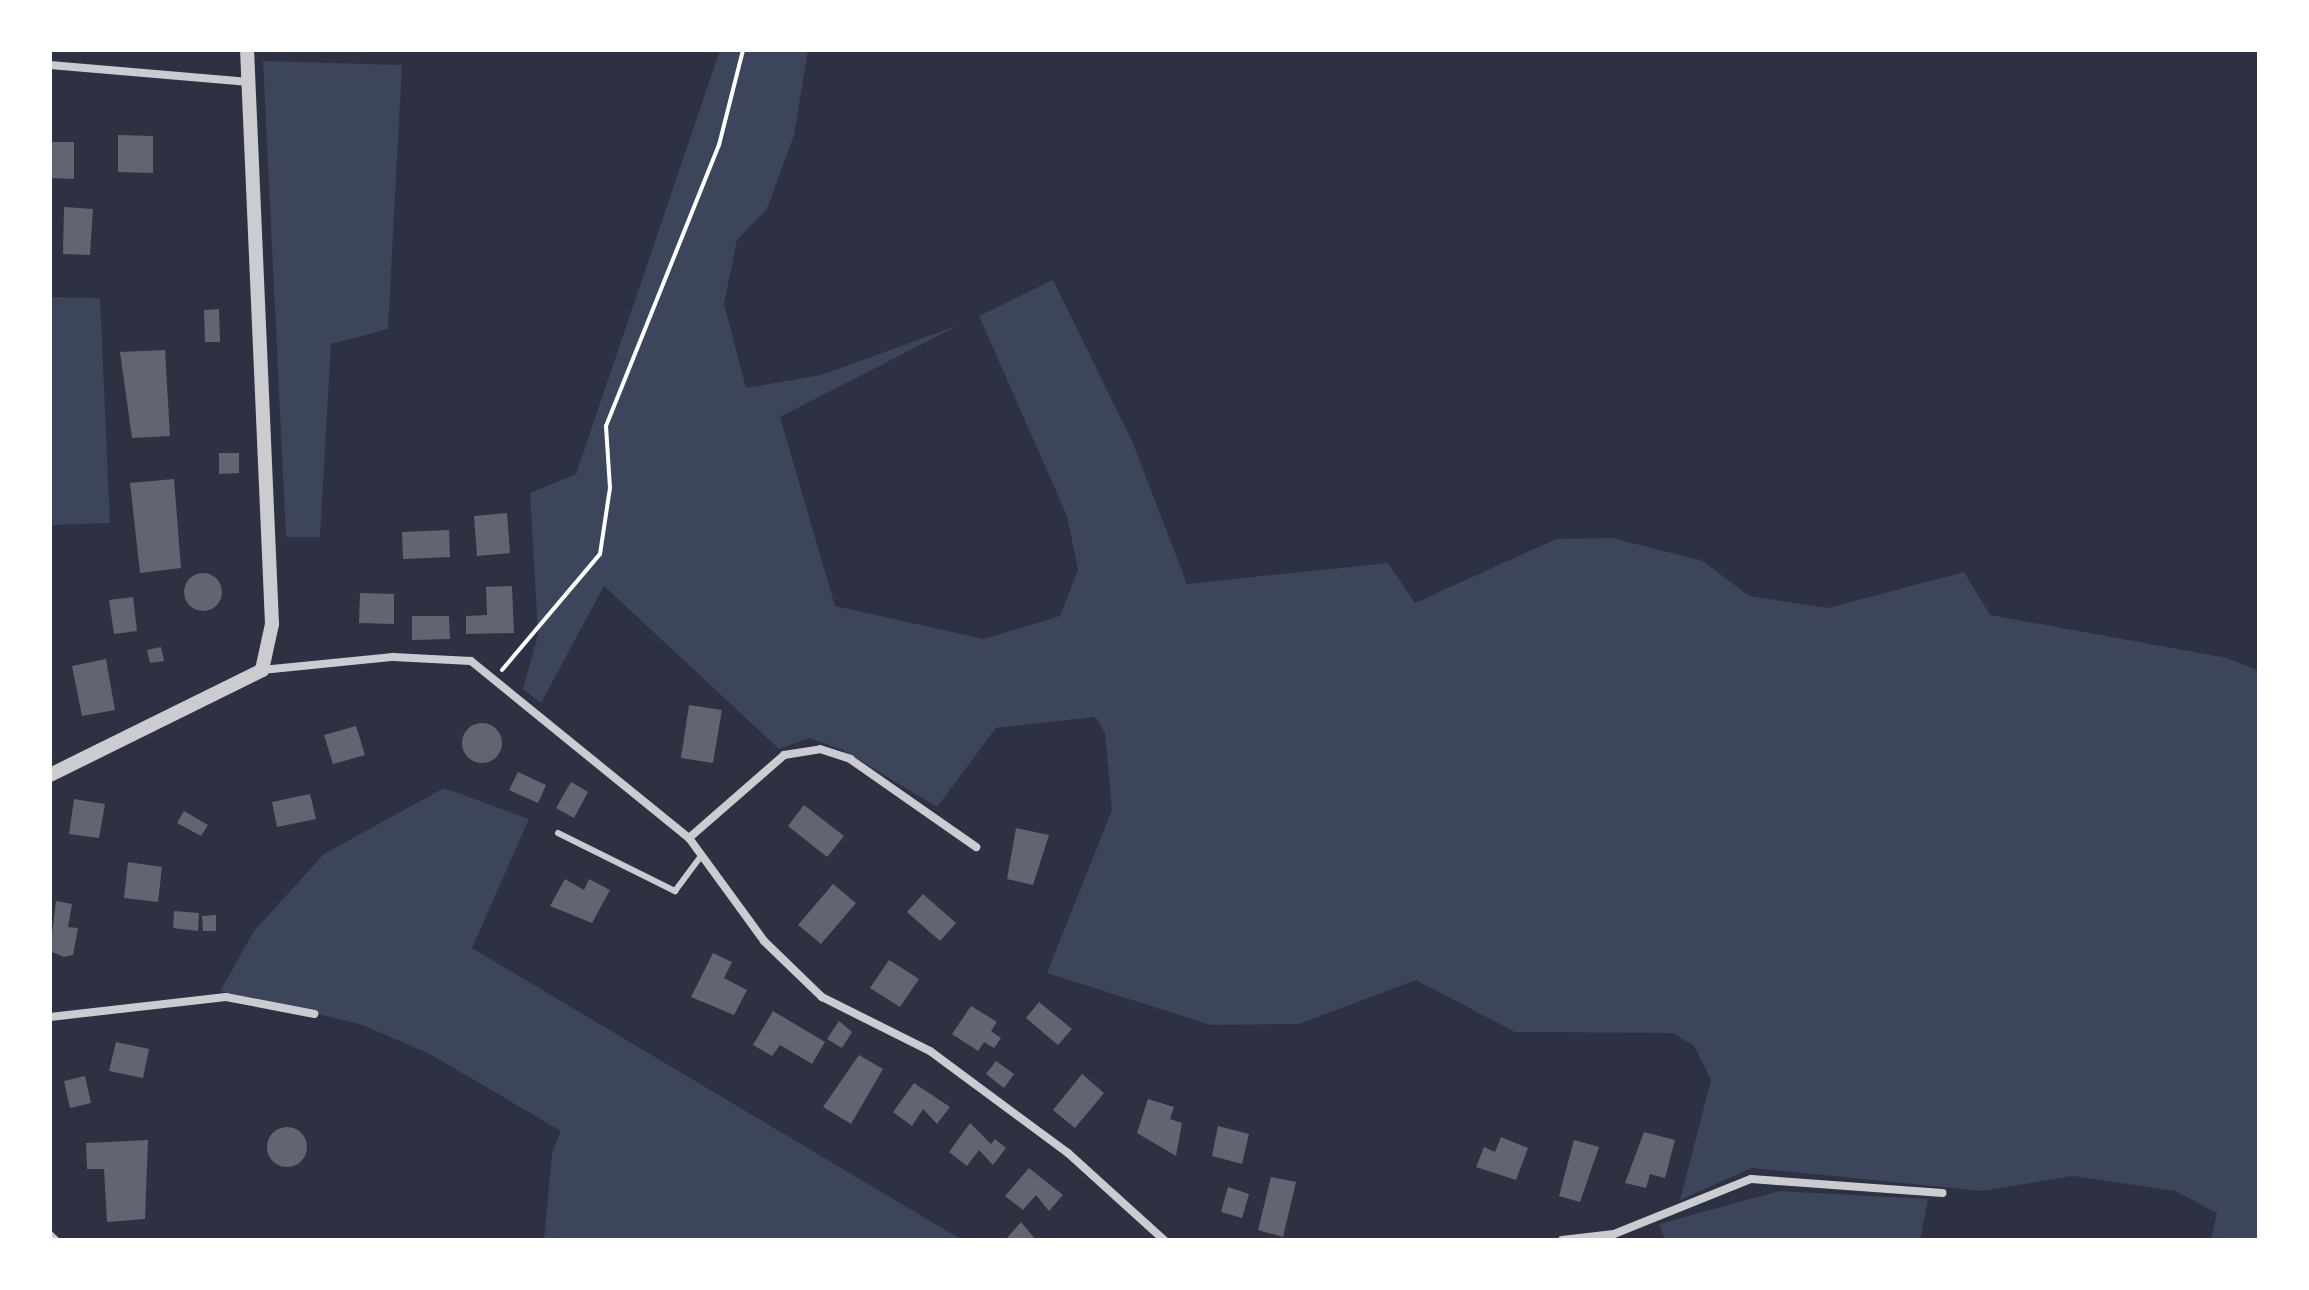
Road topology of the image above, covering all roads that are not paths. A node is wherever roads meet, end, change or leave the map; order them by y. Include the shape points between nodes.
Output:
1 (247, 50) edge
2 (50, 65) edge
3 (249, 82) junction
4 (262, 670) junction
5 (50, 775) edge
6 (558, 833) dead end
7 (689, 838) junction
8 (976, 847) dead end
9 (701, 856) junction
10 (314, 1014) dead end
11 (50, 1017) edge
12 (1942, 1193) dead end
13 (50, 1235) edge
14 (55, 1240) edge
15 (1164, 1240) edge
16 (1562, 1240) edge

1 - 3 street
2 - 3 street
3 - 4 street via 272,624
4 - 5 street
4 - 7 street via 393,657 471,661
6 - 9 lane via 675,891
7 - 8 street via 784,755 820,749 850,759
7 - 9 street
9 - 15 street via 764,941 822,997 930,1051 1068,1153
10 - 11 street via 226,997
12 - 16 street via 1751,1179 1614,1234
13 - 14 street

